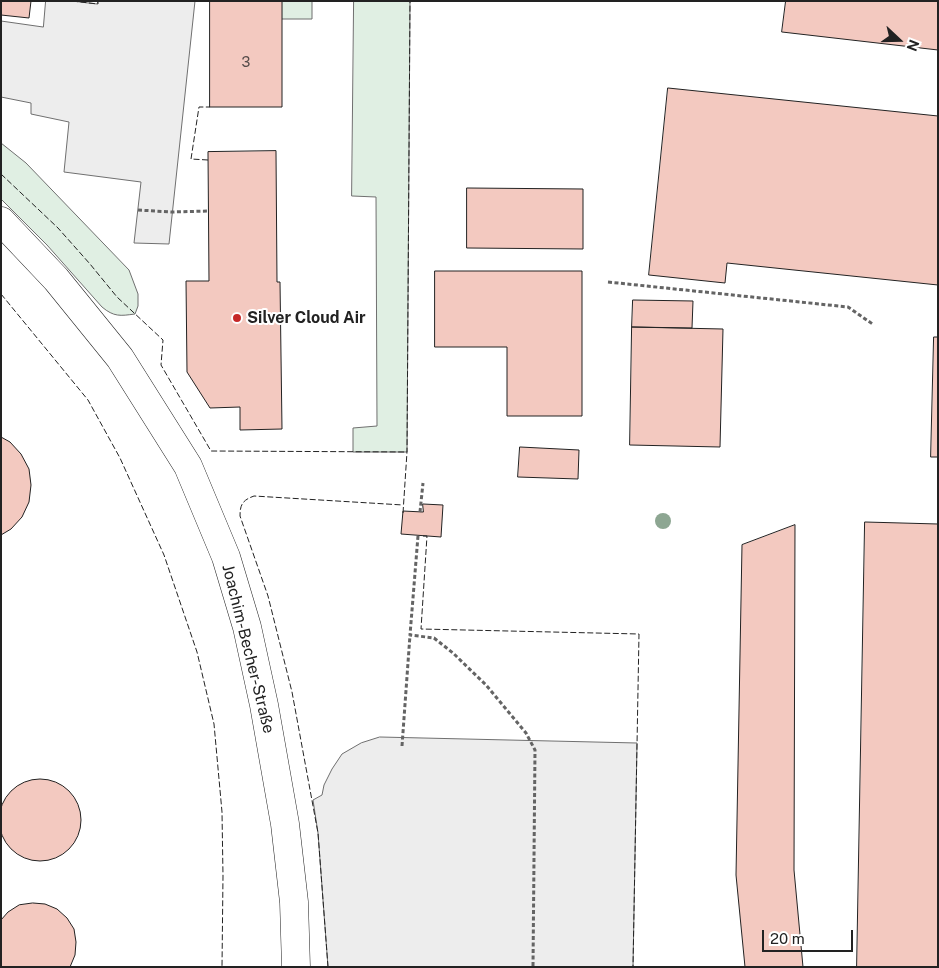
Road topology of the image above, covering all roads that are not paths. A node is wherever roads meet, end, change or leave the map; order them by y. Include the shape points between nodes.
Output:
1 (1, 221) edge
2 (296, 967) edge

1 - 2 street, Joachim-Becher-Straße via 56,279 120,358 188,466 226,557 266,714 294,902

